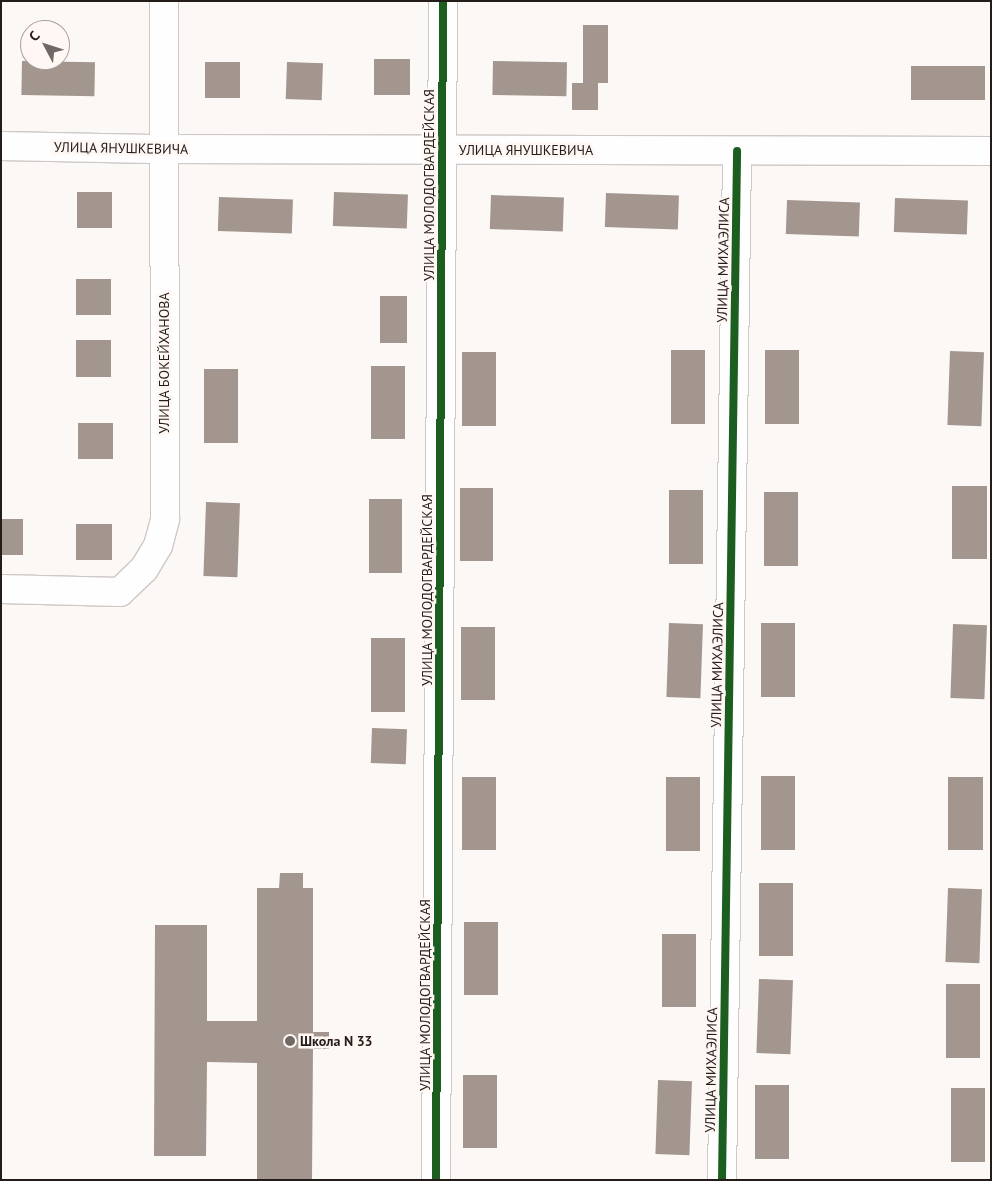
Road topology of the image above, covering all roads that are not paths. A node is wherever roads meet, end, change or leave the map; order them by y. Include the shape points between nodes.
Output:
1 (164, 1) edge
2 (443, 1) edge
3 (1, 146) edge
4 (164, 149) junction
5 (441, 149) junction
6 (737, 151) junction
7 (991, 151) edge
8 (1, 589) edge
9 (436, 1180) edge
10 (722, 1180) edge

1 - 4 street, УЛИЦА БОКЕЙХАНОВА
2 - 5 street, УЛИЦА МОЛОДОГВАРДЕЙСКАЯ
3 - 4 street, УЛИЦА ЯНУШКЕВИЧА
4 - 5 street, УЛИЦА ЯНУШКЕВИЧА
4 - 8 street, УЛИЦА БОКЕЙХАНОВА via 165,519 158,546 144,569 120,592
5 - 6 street, УЛИЦА ЯНУШКЕВИЧА
5 - 9 street, УЛИЦА МОЛОДОГВАРДЕЙСКАЯ
6 - 7 street, УЛИЦА ЯНУШКЕВИЧА
6 - 10 street, УЛИЦА МИХАЭЛИСА

